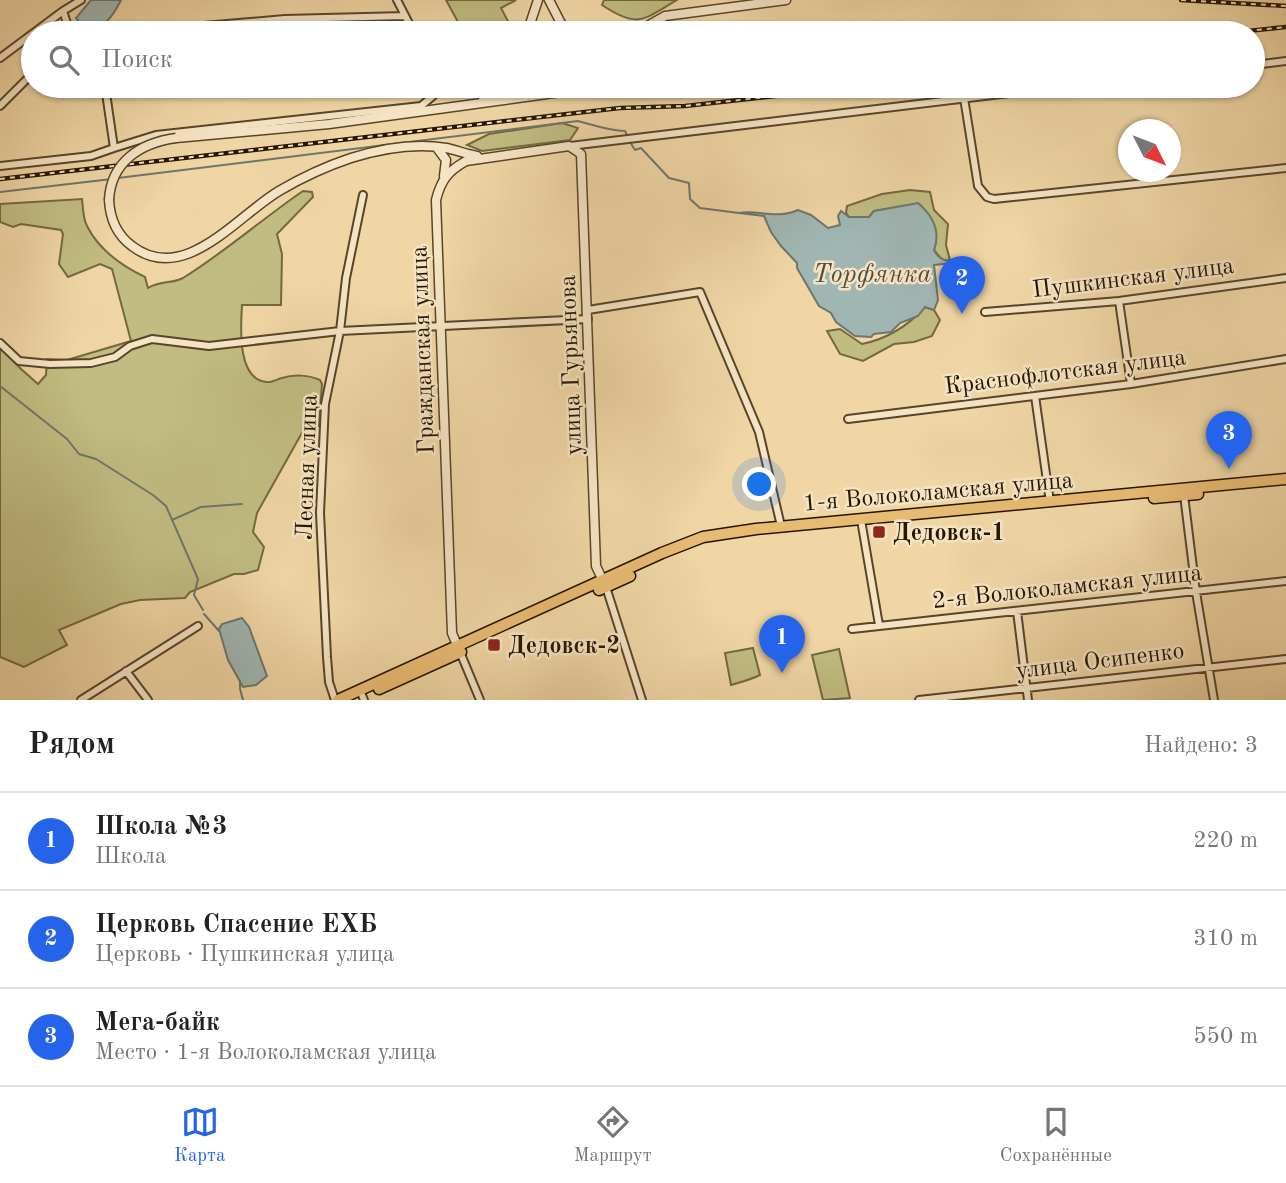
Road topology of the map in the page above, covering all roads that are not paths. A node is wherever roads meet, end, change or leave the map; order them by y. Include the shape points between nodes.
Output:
1 (81, 0) edge
2 (397, 0) edge
3 (538, 0) edge
4 (549, 0) edge
5 (786, 0) edge
6 (63, 11) junction
7 (405, 16) junction
8 (50, 21) edge
9 (66, 21) edge
10 (262, 21) edge
11 (408, 21) edge
12 (531, 21) edge
13 (560, 21) edge
14 (656, 21) edge
15 (21, 42) edge
16 (0, 58) edge
17 (1286, 61) edge
18 (1265, 64) edge
19 (21, 85) edge
20 (107, 98) edge
21 (431, 98) edge
22 (486, 98) edge
23 (512, 98) edge
24 (964, 98) joint
25 (477, 102) junction
26 (0, 106) edge
27 (569, 146) junction
28 (114, 148) junction
29 (437, 148) junction
30 (490, 157) junction
31 (0, 166) edge
32 (1286, 168) edge
33 (442, 181) junction
34 (363, 195) dead end
35 (1286, 278) edge
36 (1119, 302) junction
37 (985, 312) dead end
38 (588, 314) junction
39 (441, 327) junction
40 (340, 331) junction
41 (0, 343) edge
42 (1286, 359) edge
43 (1131, 384) junction
44 (1035, 396) junction
45 (848, 419) dead end
46 (1286, 479) edge
47 (1286, 485) edge
48 (1184, 495) junction
49 (1050, 502) junction
50 (862, 523) junction
51 (782, 526) junction
52 (1286, 582) edge
53 (604, 584) junction
54 (1196, 592) junction
55 (1017, 611) junction
56 (879, 625) junction
57 (198, 626) dead end
58 (852, 629) dead end
59 (459, 649) junction
60 (1286, 659) edge
61 (1210, 666) junction
62 (127, 671) junction
63 (1026, 688) junction
64 (360, 697) edge
65 (80, 700) edge
66 (148, 700) edge
67 (336, 700) edge
68 (480, 700) edge
69 (642, 700) edge
70 (919, 700) edge
71 (1028, 700) edge
72 (1214, 700) edge

1 - 6 street
2 - 7 street
3 - 12 street
4 - 13 street
5 - 14 street via 665,16
6 - 8 street
6 - 9 street
7 - 10 street
7 - 11 street
15 - 16 street
17 - 18 street
19 - 26 street
20 - 28 street
21 - 28 street via 421,106 156,135
22 - 25 street
23 - 25 street
24 - 27 street
24 - 32 street via 978,186 994,199
25 - 29 street, bridge via 146,145 128,156 115,173 109,200 113,221 140,252 175,258 206,245 276,193 351,158 418,146
27 - 30 street
27 - 38 street, улица Гурьянова via 583,158
28 - 31 street via 91,156
29 - 30 street
29 - 33 street, Гражданская улица via 447,165
30 - 33 street via 466,161
33 - 39 street, Гражданская улица via 436,200
34 - 40 street, Лесная улица via 345,278
35 - 36 street, Пушкинская улица
36 - 37 street, Пушкинская улица
36 - 43 street
38 - 39 street
38 - 51 street via 700,292 759,432
38 - 53 street, улица Гурьянова via 596,566
39 - 40 street
39 - 59 street, Гражданская улица via 452,632
40 - 41 street via 209,346 152,339 91,363 19,361
40 - 67 street, Лесная улица via 325,404 320,513 329,682
42 - 43 street, Краснофлотская улица
43 - 44 street, Краснофлотская улица
44 - 45 street, Краснофлотская улица
44 - 49 street
46 - 49 main road, 1-я Волоколамская улица
47 - 48 main road, 1-я Волоколамская улица
48 - 50 main road, 1-я Волоколамская улица
48 - 54 street
49 - 50 main road, 1-я Волоколамская улица
50 - 51 main road, 1-я Волоколамская улица
50 - 53 main road, 1-я Волоколамская улица via 721,540
50 - 56 street
51 - 53 main road, 1-я Волоколамская улица via 704,537
52 - 54 street, 2-я Волоколамская улица
53 - 59 main road
53 - 69 street
54 - 55 street, 2-я Волоколамская улица
54 - 61 street
55 - 56 street, 2-я Волоколамская улица
55 - 63 street
56 - 58 street, 2-я Волоколамская улица
57 - 62 street
59 - 64 main road
59 - 68 street
60 - 61 street, улица Осипенко
61 - 63 street, улица Осипенко
61 - 72 street
62 - 65 street
62 - 66 street
63 - 70 street, улица Осипенко
63 - 71 street
64 - 67 main road

